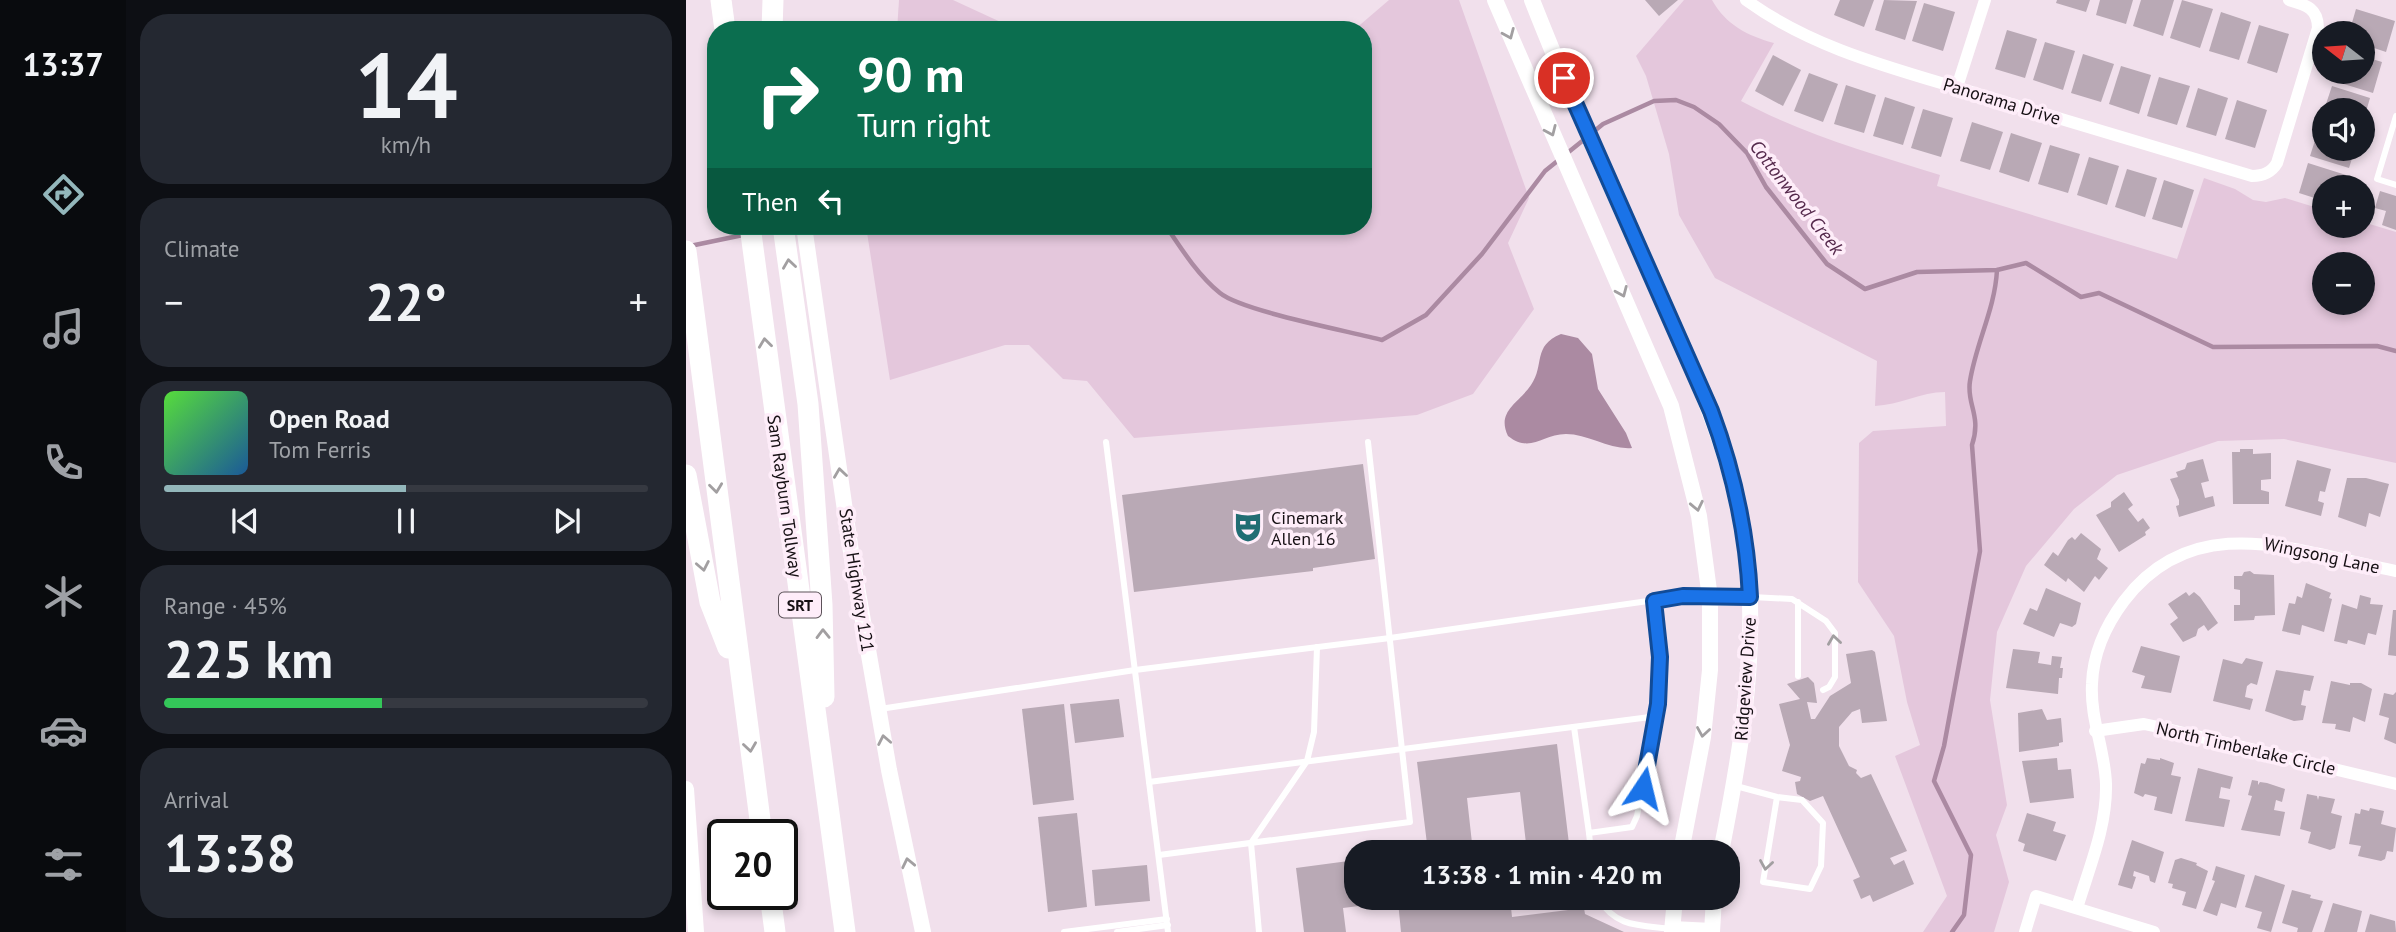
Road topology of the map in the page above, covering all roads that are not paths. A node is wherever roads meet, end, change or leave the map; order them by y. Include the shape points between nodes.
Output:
1 (721, 0) edge
2 (775, 0) edge
3 (1495, 0) edge
4 (1532, 0) edge
5 (1746, 0) edge
6 (1985, 0) edge
7 (2289, 0) edge
8 (724, 21) edge
9 (773, 21) edge
10 (778, 21) edge
11 (1957, 87) junction
12 (2396, 116) edge
13 (2396, 185) edge
14 (751, 235) edge
15 (784, 235) edge
16 (805, 235) edge
17 (686, 251) edge
18 (1106, 442) dead end
19 (1368, 442) dead end
20 (686, 475) edge
21 (2396, 570) edge
22 (1750, 597) junction
23 (1710, 598) junction
24 (1654, 601) junction
25 (1798, 602) junction
26 (1390, 638) junction
27 (1317, 647) junction
28 (1135, 670) junction
29 (1798, 676) dead end
30 (740, 679) junction
31 (1823, 690) dead end
32 (1658, 704) junction
33 (878, 709) junction
34 (1574, 727) junction
35 (2095, 731) junction
36 (1402, 748) junction
37 (1307, 761) junction
38 (1149, 782) junction
39 (2396, 784) edge
40 (1734, 785) junction
41 (686, 789) edge
42 (1777, 797) junction
43 (827, 800) junction
44 (760, 819) edge
45 (1589, 833) junction
46 (1590, 840) edge
47 (1683, 840) edge
48 (1723, 840) edge
49 (1251, 843) junction
50 (1159, 855) junction
51 (2077, 908) junction
52 (773, 910) edge
53 (1606, 910) edge
54 (1674, 910) edge
55 (1713, 910) edge
56 (1168, 925) edge
57 (1672, 930) edge
58 (924, 931) edge
59 (1712, 931) edge
60 (696, 932) edge
61 (775, 932) edge
62 (845, 932) edge
63 (1064, 932) edge
64 (1117, 932) edge
65 (1259, 932) edge
66 (2025, 932) edge
67 (2154, 932) edge

1 - 8 highway
2 - 9 highway
2 - 10 main road
3 -> 23 main road, Ridgeview Drive via 1671,406 1699,516
4 - 22 main road, Ridgeview Drive via 1724,446 1742,525
5 - 11 street, Panorama Drive via 1811,39
6 - 11 street
7 - 11 street, Panorama Drive via 2308,5 2316,14 2318,28 2277,163 2267,174 2252,176
12 - 13 lane via 2377,179
43 -> 14 highway, Sam Rayburn Tollway / SRT
43 -> 15 highway via 822,605 808,404
33 -> 16 main road, State Highway 121
17 -> 30 highway
18 - 28 lane
19 - 26 lane
20 -> 30 highway via 710,602
21 - 35 street, Wingsong Lane via 2258,542 2220,544 2173,560 2129,594 2104,635 2092,682
22 - 23 main road
22 - 25 lane via 1785,597
22 - 40 main road, Ridgeview Drive via 1748,692
23 - 24 lane
23 -> 47 main road, Ridgeview Drive via 1706,714
24 - 26 lane
24 - 32 lane via 1660,657
25 - 29 lane
31 -> 25 lane via 1835,677 1835,633
26 - 27 lane
26 - 36 lane
27 - 28 lane
27 - 37 lane via 1314,732
28 - 33 lane
28 - 38 lane
30 -> 44 highway
32 - 34 lane via 1650,718
32 - 45 lane via 1632,827
58 -> 33 main road, State Highway 121
34 - 36 lane
34 - 45 lane
35 - 39 street, North Timberlake Circle via 2144,724
35 - 51 street, Wingsong Lane via 2103,758 2105,811
36 - 37 lane
36 - 49 lane via 1410,822
37 - 38 lane
37 - 49 lane
38 - 50 lane
40 - 42 lane
40 - 48 main road, Ridgeview Drive
41 - 60 main road
42 -> 42 lane via 1763,882 1810,889 1821,866 1824,823 1802,800
43 - 62 highway, Sam Rayburn Tollway / SRT
45 - 46 lane
49 - 50 lane
49 - 65 lane
50 - 56 lane
51 - 66 street via 2036,896
51 - 67 street
52 - 61 highway
53 - 57 lane via 1633,925
54 - 57 main road
55 - 59 main road
56 - 63 lane
56 - 64 lane
57 - 59 main road

